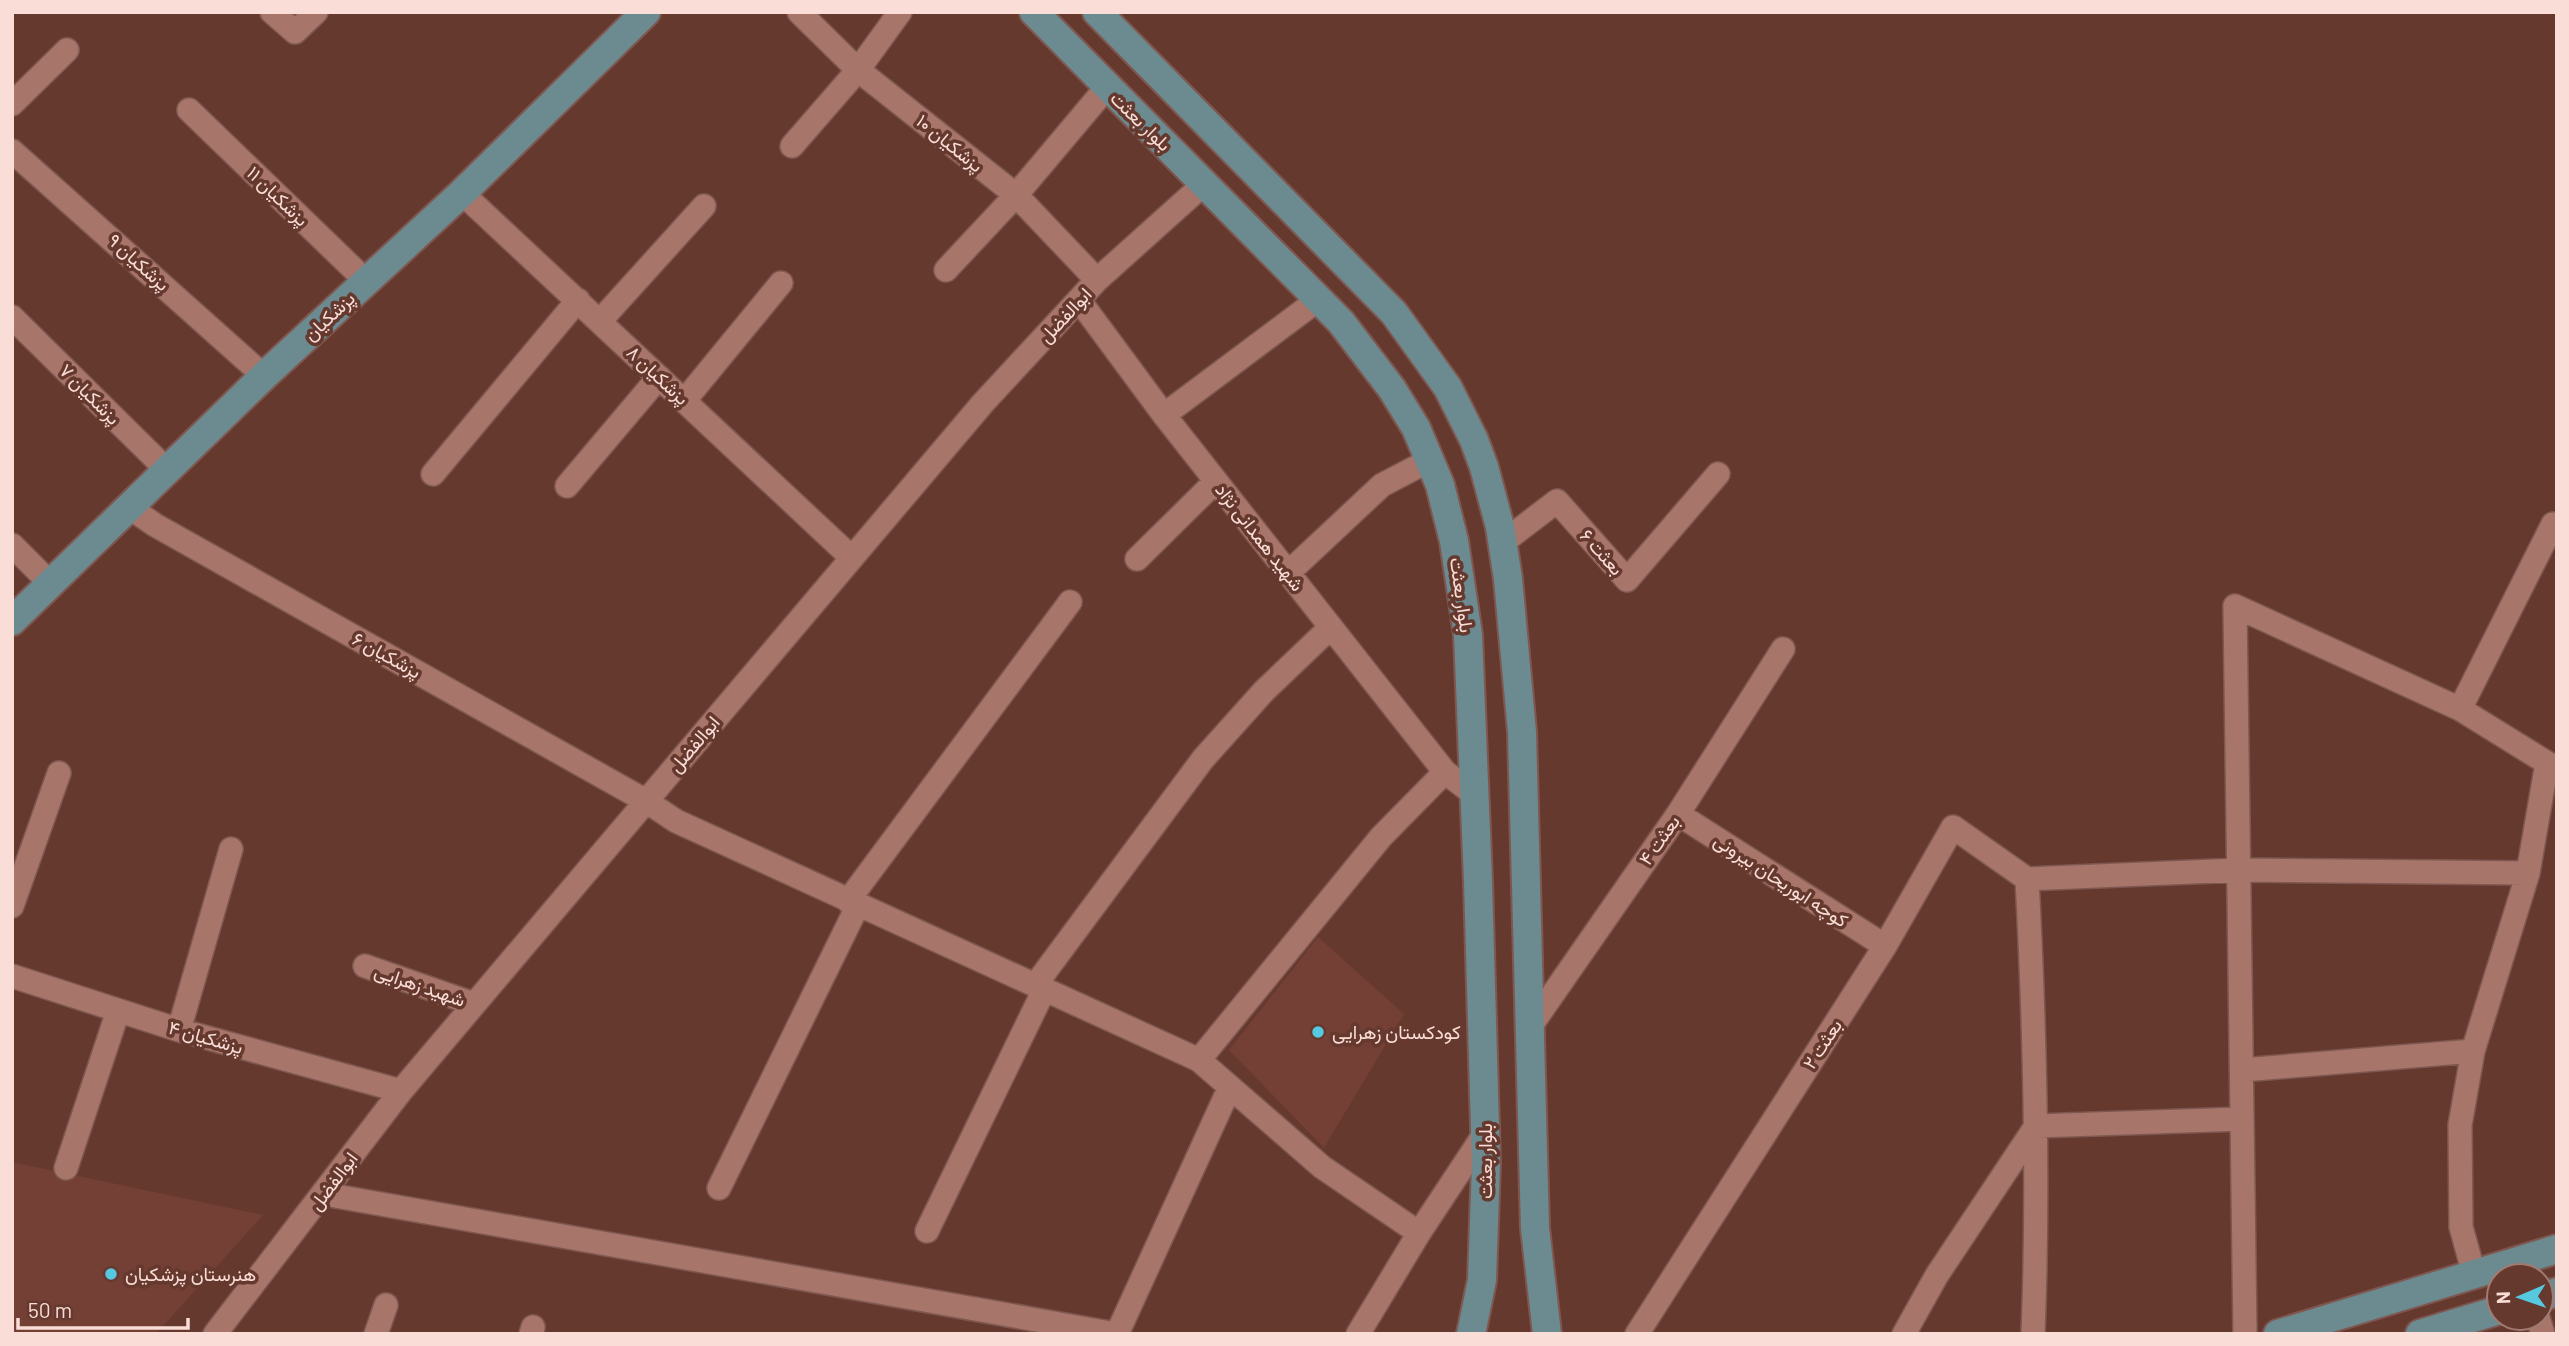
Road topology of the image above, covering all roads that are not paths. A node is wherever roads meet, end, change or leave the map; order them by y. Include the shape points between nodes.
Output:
1 (272, 12) edge
2 (316, 12) edge
3 (646, 12) edge
4 (799, 12) edge
5 (900, 12) edge
6 (1034, 12) edge
7 (1097, 12) edge
8 (67, 50) dead end
9 (858, 70) junction
10 (1107, 87) junction
11 (12, 104) edge
12 (189, 110) dead end
13 (792, 146) dead end
14 (12, 151) edge
15 (1205, 183) junction
16 (462, 193) junction
17 (1016, 195) junction
18 (704, 206) dead end
19 (946, 270) dead end
20 (1097, 280) junction
21 (366, 281) junction
22 (781, 283) dead end
23 (1319, 299) junction
24 (578, 300) junction
25 (1079, 300) junction
26 (12, 317) edge
27 (600, 321) junction
28 (264, 376) junction
29 (659, 377) junction
30 (685, 400) junction
31 (1164, 415) junction
32 (1430, 460) junction
33 (168, 471) junction
34 (433, 474) dead end
35 (1718, 474) dead end
36 (1216, 481) junction
37 (568, 486) dead end
38 (129, 507) junction
39 (2553, 524) dead end
40 (1502, 543) junction
41 (12, 545) edge
42 (852, 558) junction
43 (1137, 559) dead end
44 (1288, 573) junction
45 (51, 584) junction
46 (1070, 602) dead end
47 (12, 621) edge
48 (1331, 626) junction
49 (1783, 649) dead end
50 (2460, 709) junction
51 (2552, 766) edge
52 (1445, 772) junction
53 (59, 773) dead end
54 (1475, 795) junction
55 (646, 801) junction
56 (1678, 814) junction
57 (231, 849) dead end
58 (2239, 870) junction
59 (2528, 873) junction
60 (2027, 878) junction
61 (853, 903) junction
62 (12, 906) edge
63 (1885, 946) junction
64 (365, 966) dead end
65 (12, 976) edge
66 (1040, 986) junction
67 (474, 1004) junction
68 (118, 1011) junction
69 (1530, 1027) junction
70 (179, 1030) junction
71 (2473, 1051) junction
72 (1199, 1060) junction
73 (2242, 1070) junction
74 (1229, 1089) junction
75 (401, 1091) junction
76 (2242, 1119) junction
77 (2036, 1126) junction
78 (1485, 1133) junction
79 (66, 1168) dead end
80 (719, 1188) dead end
81 (324, 1194) junction
82 (927, 1231) dead end
83 (1419, 1233) junction
84 (2557, 1249) edge
85 (2474, 1274) junction
86 (386, 1305) dead end
87 (2485, 1314) edge
88 (1047, 1328) edge
89 (215, 1334) edge
90 (376, 1334) edge
91 (1116, 1334) edge
92 (1358, 1334) edge
93 (1471, 1334) edge
94 (1547, 1334) edge
95 (1637, 1334) edge
96 (1904, 1334) edge
97 (2033, 1334) edge
98 (2245, 1334) edge
99 (2278, 1334) edge
100 (2420, 1334) edge

1 - 2 street via 295,32
3 - 16 main road, پزشکیان
4 - 9 street, پزشکیان ۱۰
5 - 9 street
6 - 10 main road, بلوار بعثت
7 - 40 main road via 1413,336 1448,388 1474,440
8 - 11 street
9 - 13 street
9 - 17 street, پزشکیان ۱۰
10 - 15 main road, بلوار بعثت
10 - 17 street
12 - 21 street, پزشکیان ۱۱
14 - 28 street, پزشکیان ۹
15 - 20 street, ابوالفضل
15 - 23 main road, بلوار بعثت
16 - 21 main road, پزشکیان
16 - 24 street, پزشکیان ۸
17 - 19 street
17 - 20 street, پزشکیان ۱۰
18 - 27 street
20 - 25 street, ابوالفضل
21 - 28 main road, پزشکیان
22 - 30 street
23 - 31 street
23 - 32 main road, بلوار بعثت via 1392,389
24 - 27 street, پزشکیان ۸
24 - 34 street
25 - 31 street, شهید همدانی نژاد
25 - 42 street, ابوالفضل via 983,403
26 - 33 street, پزشکیان ۷
27 - 29 street, پزشکیان ۸
28 - 33 main road, پزشکیان
29 - 30 street, پزشکیان ۸
29 - 37 street
30 - 42 street, پزشکیان ۸
31 - 36 street, شهید همدانی نژاد
32 - 44 street via 1381,485
32 - 54 main road, بلوار بعثت via 1448,512 1462,588
33 - 38 main road, پزشکیان
35 - 40 street, بعثت ۶ via 1627,580 1557,501
36 - 43 street
36 - 44 street, شهید همدانی نژاد
38 - 45 main road, پزشکیان
38 - 55 street, پزشکیان ۶
39 - 50 street
40 - 69 main road via 1522,732
41 - 45 street
42 - 55 street, ابوالفضل
44 - 48 street, شهید همدانی نژاد
45 - 47 main road, پزشکیان
46 - 61 street
48 - 52 street, شهید همدانی نژاد
48 - 66 street via 1203,759
49 - 56 street, بعثت ۴
50 - 51 street
50 - 58 street via 2235,606
51 - 59 street
52 - 54 street, شهید همدانی نژاد
52 - 72 street via 1381,837
53 - 62 street
54 - 78 main road, بلوار بعثت
55 - 61 street, پزشکیان ۶ via 676,821
55 - 67 street, ابوالفضل
56 - 63 street, کوچه ابوریحان بیرونی
56 - 69 street, بعثت ۴
57 - 70 street
58 - 59 street
58 - 60 street
58 - 73 street
59 - 71 street
60 - 63 street, بعثت ۲ via 1953,827
60 - 77 street
61 - 66 street, پزشکیان ۶
61 - 80 street
63 - 95 street, بعثت ۲
64 - 67 street, شهید زهرایی
65 - 68 street, پزشکیان ۴
66 - 72 street, پزشکیان ۶
66 - 82 street
67 - 75 street, ابوالفضل
68 - 70 street, پزشکیان ۴
68 - 79 street
69 - 94 main road via 1536,1250
70 - 75 street, پزشکیان ۴
71 - 73 street
71 - 85 street via 2460,1138 2461,1227
72 - 74 street, پزشکیان ۶
73 - 76 street
74 - 83 street, پزشکیان ۶ via 1322,1167
74 - 91 street
75 - 81 street, ابوالفضل
76 - 77 street
76 - 98 street
77 - 96 street via 1937,1275
77 - 97 street
78 - 83 street
78 - 93 main road, بلوار بعثت via 1482,1280
81 - 88 street
81 - 89 street, ابوالفضل
83 - 92 street
84 - 85 main road
85 - 99 main road
86 - 90 street
87 - 100 main road
88 - 91 street

